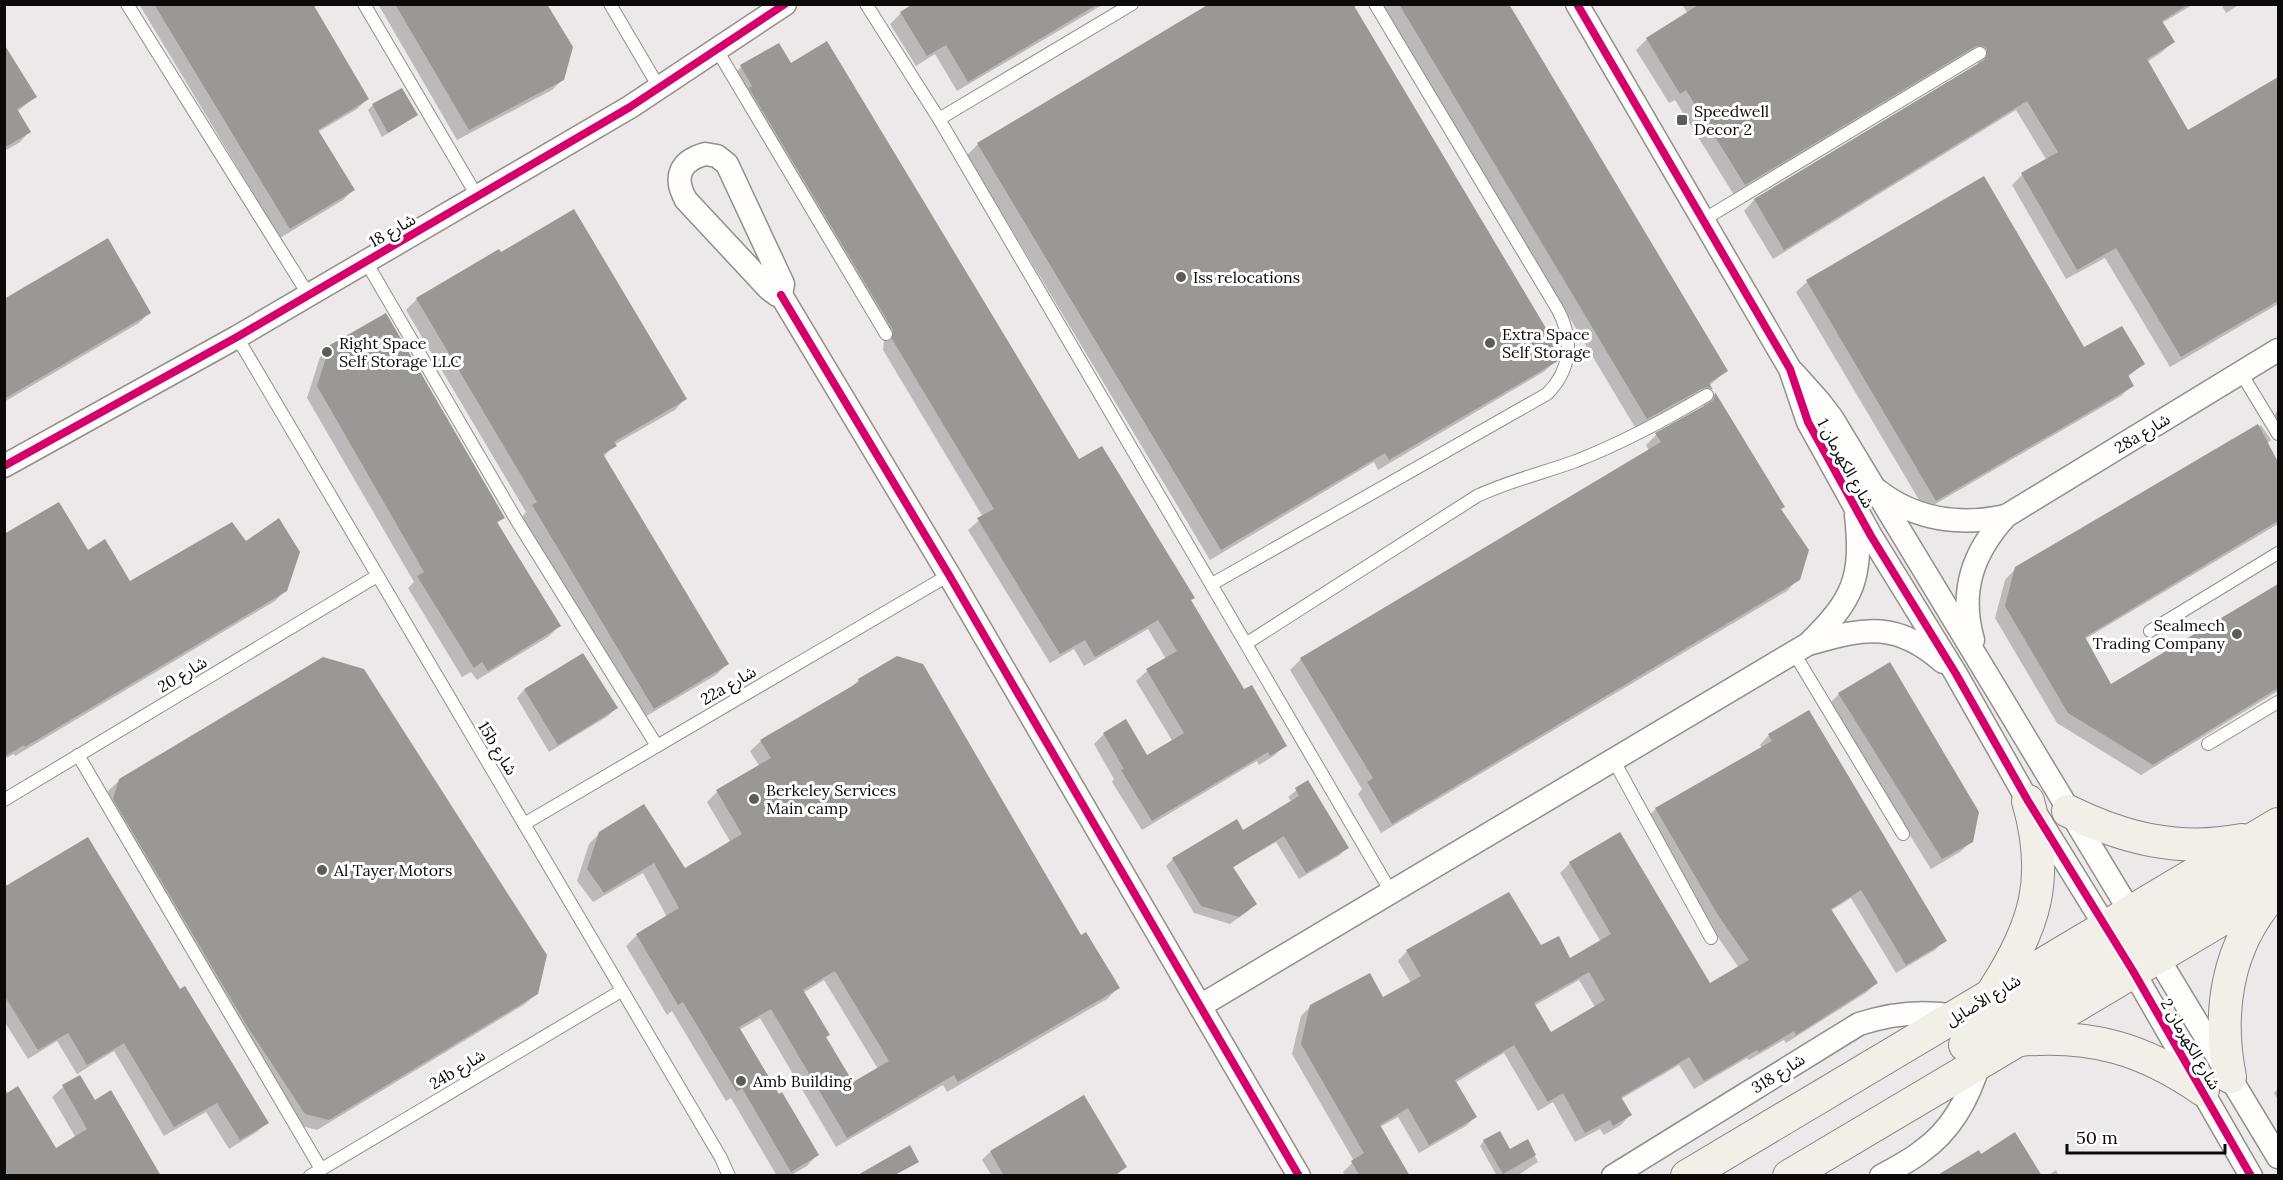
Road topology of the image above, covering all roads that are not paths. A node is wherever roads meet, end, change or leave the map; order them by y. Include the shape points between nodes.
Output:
1 (127, 4) edge
2 (364, 4) edge
3 (610, 4) edge
4 (785, 4) edge
5 (866, 4) edge
6 (1132, 4) edge
7 (1374, 4) edge
8 (1577, 4) edge
9 (717, 50) junction
10 (1980, 53) dead end
11 (660, 89) junction
12 (939, 119) junction
13 (477, 196) junction
14 (1702, 220) junction
15 (365, 260) junction
16 (308, 294) junction
17 (782, 295) junction
18 (886, 334) dead end
19 (237, 337) junction
20 (2278, 350) edge
21 (1790, 369) junction
22 (2241, 373) junction
23 (1707, 395) dead end
24 (2278, 434) edge
25 (4, 466) edge
26 (1871, 485) junction
27 (1855, 504) junction
28 (2006, 516) junction
29 (2278, 554) edge
30 (949, 575) junction
31 (376, 576) junction
32 (1212, 584) junction
33 (2150, 631) dead end
34 (1247, 643) junction
35 (1801, 649) junction
36 (1986, 671) junction
37 (1956, 674) junction
38 (2278, 702) edge
39 (2208, 744) dead end
40 (657, 746) junction
41 (78, 756) junction
42 (1614, 761) junction
43 (4, 800) edge
44 (2028, 801) junction
45 (2068, 811) junction
46 (524, 824) junction
47 (1903, 834) dead end
48 (2272, 838) edge
49 (2278, 887) edge
50 (1391, 892) junction
51 (1710, 938) dead end
52 (2132, 942) junction
53 (621, 991) junction
54 (1991, 995) junction
55 (1200, 1006) junction
56 (1956, 1016) junction
57 (2016, 1040) junction
58 (1980, 1061) junction
59 (2216, 1083) junction
60 (1868, 1127) junction
61 (2278, 1157) edge
62 (316, 1172) edge
63 (729, 1176) edge
64 (1299, 1176) edge
65 (1613, 1176) edge
66 (1687, 1176) edge
67 (1789, 1176) edge
68 (1881, 1176) edge
69 (2251, 1176) edge

1 - 16 lane
2 - 13 lane
3 - 11 lane
4 - 9 street, شارع 18
5 - 12 lane
6 - 12 lane
7 - 32 lane via 1558,310 1568,335 1567,361 1556,385 1547,394
8 - 14 street, شارع الكهرمان 1
9 - 11 street, شارع 18
9 - 18 lane
10 - 14 lane
11 - 13 street, شارع 18
12 - 32 lane
13 - 15 street, شارع 18
14 - 21 street, شارع الكهرمان 1
15 - 16 street, شارع 18
15 - 40 lane via 518,521
16 - 19 street, شارع 18
17 - 17 street via 783,284 727,164 717,156 693,157 679,177 686,200 772,292
17 - 30 street
19 - 25 street, شارع 18
19 - 31 lane, 15b شارع
20 - 22 street, 28a شارع
21 - 26 street, شارع الكهرمان 1 via 1832,418
21 - 27 street, شارع الكهرمان 1 via 1808,422
22 - 24 lane
22 - 28 street, 28a شارع
23 - 34 lane via 1609,447 1477,496
26 - 28 street, 28a شارع via 1905,508 1944,520 1965,522
26 - 36 street, شارع الكهرمان 1
27 - 35 street via 1857,575 1842,608
27 - 37 street, شارع الكهرمان 1
28 - 36 street, 28a شارع via 1978,555 1969,586 1969,626
29 - 33 lane
30 - 40 lane, 22a شارع
30 - 55 street
31 - 41 lane, شارع 20
31 - 46 lane, 15b شارع
32 - 34 lane
34 - 50 lane
35 - 37 street via 1856,631 1894,633 1929,650
35 - 42 street
35 - 47 lane
36 - 45 street, شارع الكهرمان 1
37 - 44 street, شارع الكهرمان 1
38 - 39 lane
40 - 46 lane, 22a شارع
41 - 43 lane, شارع 20
41 - 62 lane
42 - 50 street
42 - 51 lane
44 - 52 street, شارع الكهرمان 1
44 - 54 main road via 2039,851 2035,902 2018,950
45 - 48 main road via 2129,836 2161,843
45 - 52 street, شارع الكهرمان 1
46 - 53 lane, 15b شارع
48 - 52 main road, شارع الأصايل
49 - 52 main road, شارع الأصايل
49 - 59 main road via 2243,938 2228,981
50 - 55 street
52 - 54 main road, شارع الأصايل
52 - 57 main road, شارع الأصايل
52 - 59 street, شارع الكهرمان 2
52 - 59 street, شارع الكهرمان 2
52 - 60 main road via 1900,1084 1883,1101
53 - 62 lane, 24b شارع
53 - 63 lane, 15b شارع
54 - 56 main road, شارع الأصايل
55 - 64 street
56 - 65 street, شارع 318 via 1917,1012 1859,1024
56 - 66 main road, شارع الأصايل
57 - 58 main road, شارع الأصايل
57 - 59 main road via 2069,1038 2120,1047 2177,1072
58 - 60 main road, شارع الأصايل
58 - 68 street via 1968,1095 1948,1126 1923,1151
59 - 61 street, شارع الكهرمان 2
59 - 69 street, شارع الكهرمان 2
60 - 67 main road, شارع الأصايل

